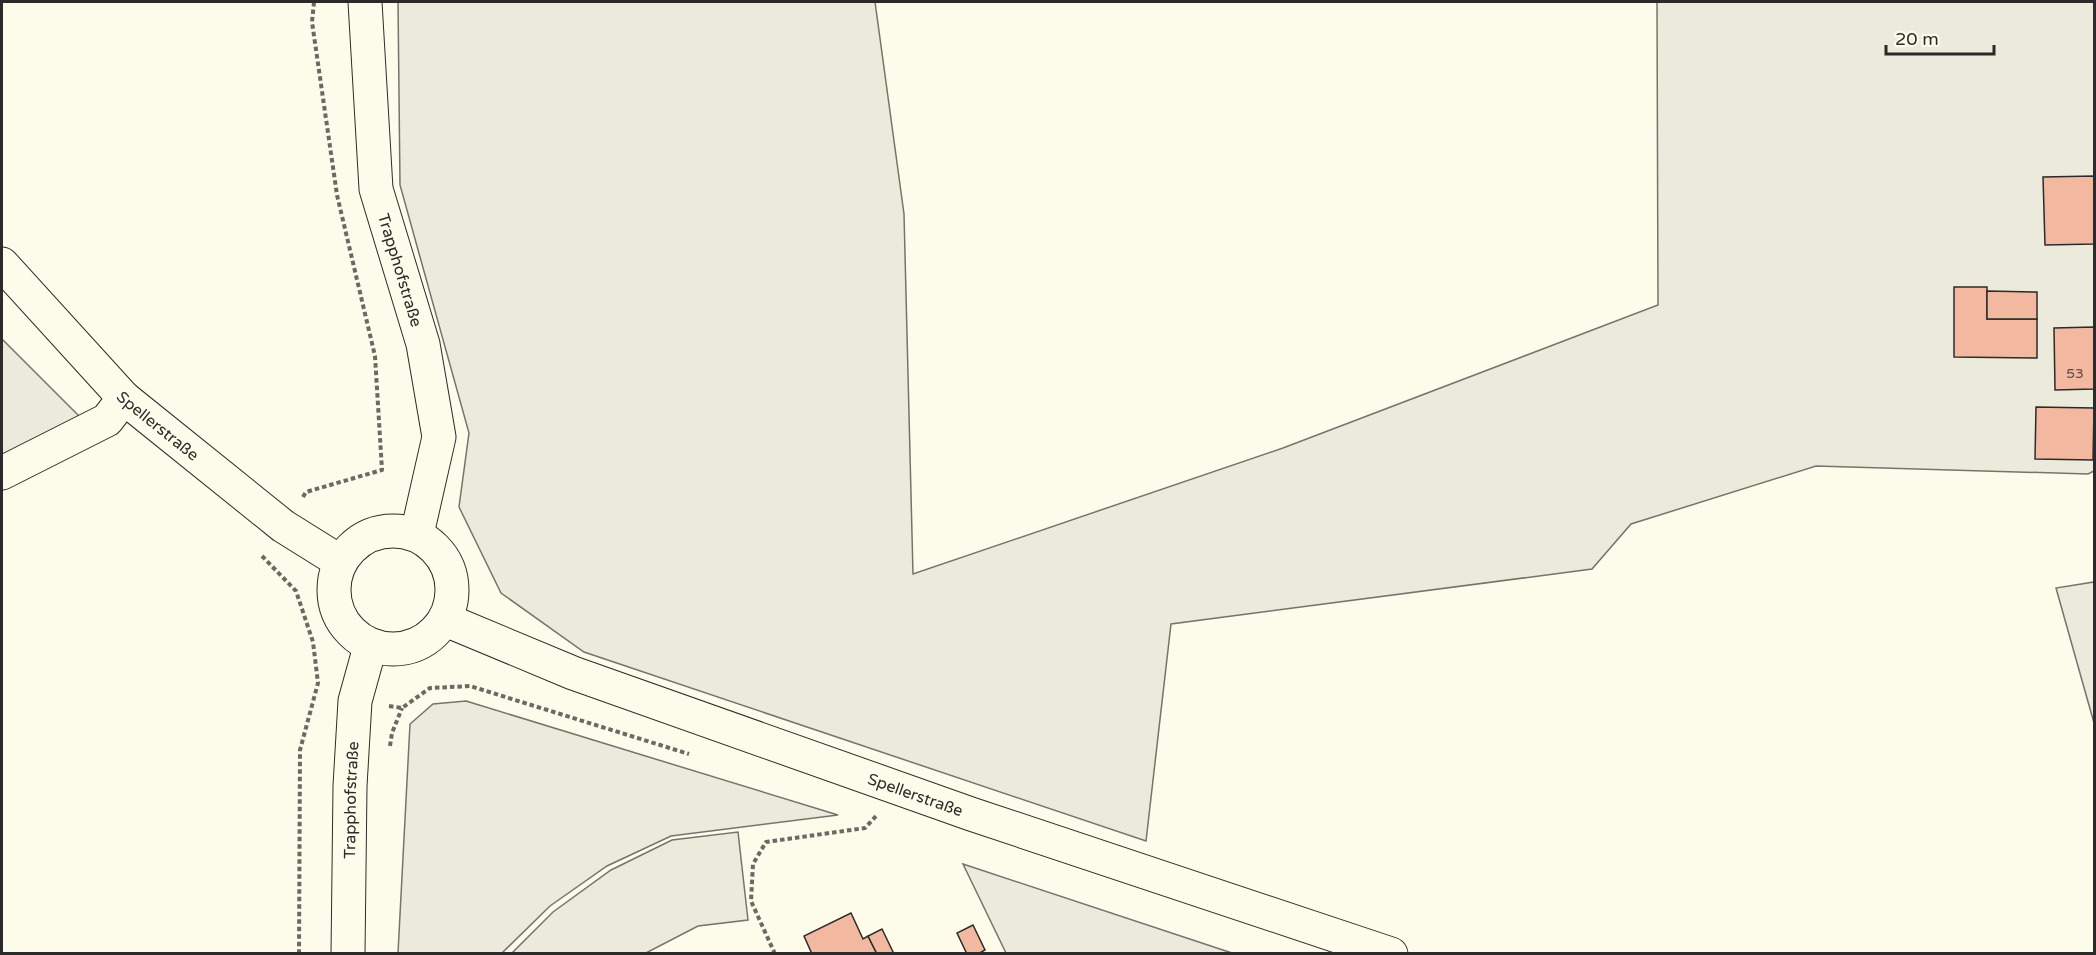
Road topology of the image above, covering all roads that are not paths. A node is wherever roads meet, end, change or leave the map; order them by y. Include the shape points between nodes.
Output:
1 (365, 2) edge
2 (2, 264) edge
3 (124, 398) junction
4 (2, 473) edge
5 (417, 534) junction
6 (339, 561) junction
7 (446, 620) junction
8 (370, 647) junction
9 (1376, 951) edge
10 (348, 954) edge

1 - 5 street, Trapphofstraße via 376,189 423,344 438,437
2 - 3 street, Spellerstraße
3 - 4 street via 107,420
3 - 6 street, Spellerstraße via 283,526
5 - 6 street via 381,530 351,546
5 - 7 street via 441,554 453,584
6 - 8 street via 332,593 343,625
7 - 8 street via 430,638 401,650
7 - 9 street, Spellerstraße via 573,673 949,807
8 - 10 street, Trapphofstraße via 355,701

